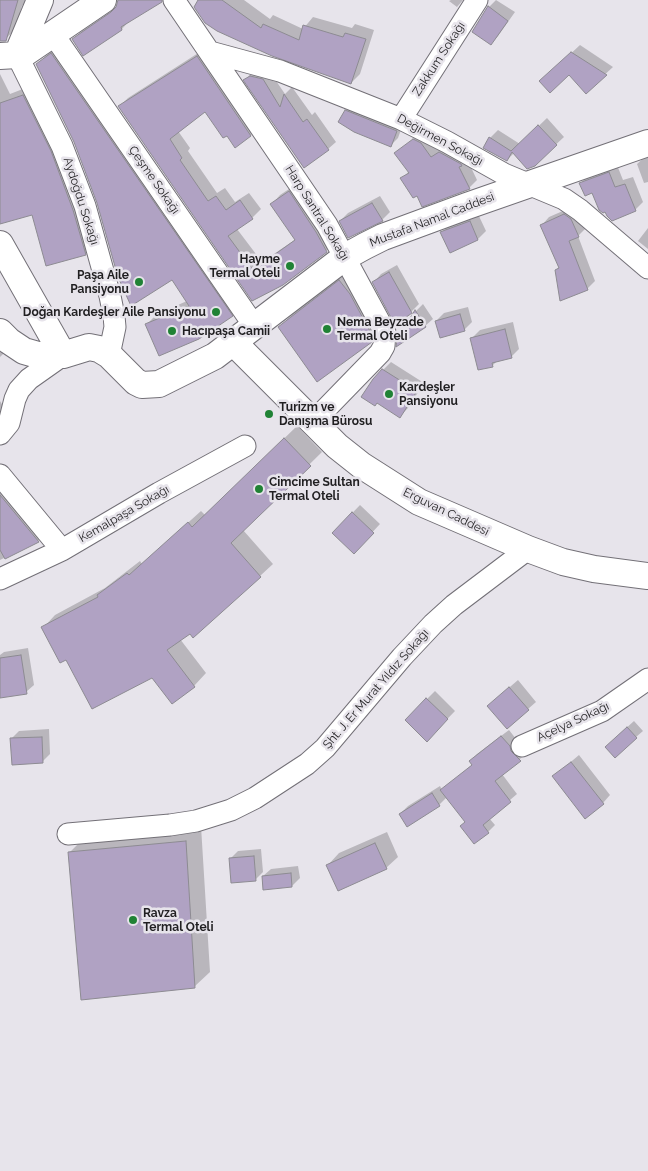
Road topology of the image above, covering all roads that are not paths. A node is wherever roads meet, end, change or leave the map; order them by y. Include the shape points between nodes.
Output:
1 (40, 0) edge
2 (103, 0) edge
3 (174, 0) edge
4 (477, 0) edge
5 (53, 34) junction
6 (210, 52) junction
7 (9, 56) edge
8 (401, 119) junction
9 (648, 143) edge
10 (527, 185) junction
11 (0, 244) edge
12 (345, 257) junction
13 (648, 268) edge
14 (255, 327) junction
15 (0, 332) edge
16 (234, 343) junction
17 (64, 355) junction
18 (109, 355) junction
19 (313, 422) junction
20 (0, 434) edge
21 (245, 446) dead end
22 (0, 475) edge
23 (528, 549) junction
24 (62, 550) junction
25 (648, 576) edge
26 (0, 579) edge
27 (648, 679) edge
28 (522, 746) dead end
29 (68, 834) dead end

1 - 7 street
2 - 5 street
3 - 6 street, Harp Santral Sokağı
4 - 8 street, Zakkum Sokağı
5 - 7 street via 34,47
5 - 14 street, Çeşme Sokağı
6 - 8 street, Değirmen Sokağı via 280,71
6 - 12 street, Harp Santral Sokağı
7 - 18 street, Aydoğdu Sokağı via 62,146 85,206 114,316
8 - 10 street, Değirmen Sokağı
9 - 10 street, Mustafa Namal Caddesi
10 - 12 street, Mustafa Namal Caddesi via 383,238
10 - 13 street, Değirmen Sokağı via 550,192 580,210
11 - 17 street
12 - 14 street, Mustafa Namal Caddesi
12 - 19 street, Harp Santral Sokağı via 385,332 384,346
14 - 16 street, Mustafa Namal Caddesi
15 - 17 street via 24,351 38,355
16 - 18 street, Mustafa Namal Caddesi via 200,365 159,384 136,382
16 - 19 street, Erguvan Caddesi
17 - 18 street via 89,347
17 - 20 street via 29,379 19,390 9,423
19 - 23 street, Erguvan Caddesi via 361,465 404,493
21 - 24 street, Kemalpaşa Sokağı
22 - 24 street
23 - 25 street, Erguvan Caddesi via 571,564
23 - 29 street, Şht. J. Er Murat Yıldız Sokağı via 433,624 325,748 307,764 255,798 196,821
24 - 26 street, Kemalpaşa Sokağı
27 - 28 street, Açelya Sokağı via 602,711

